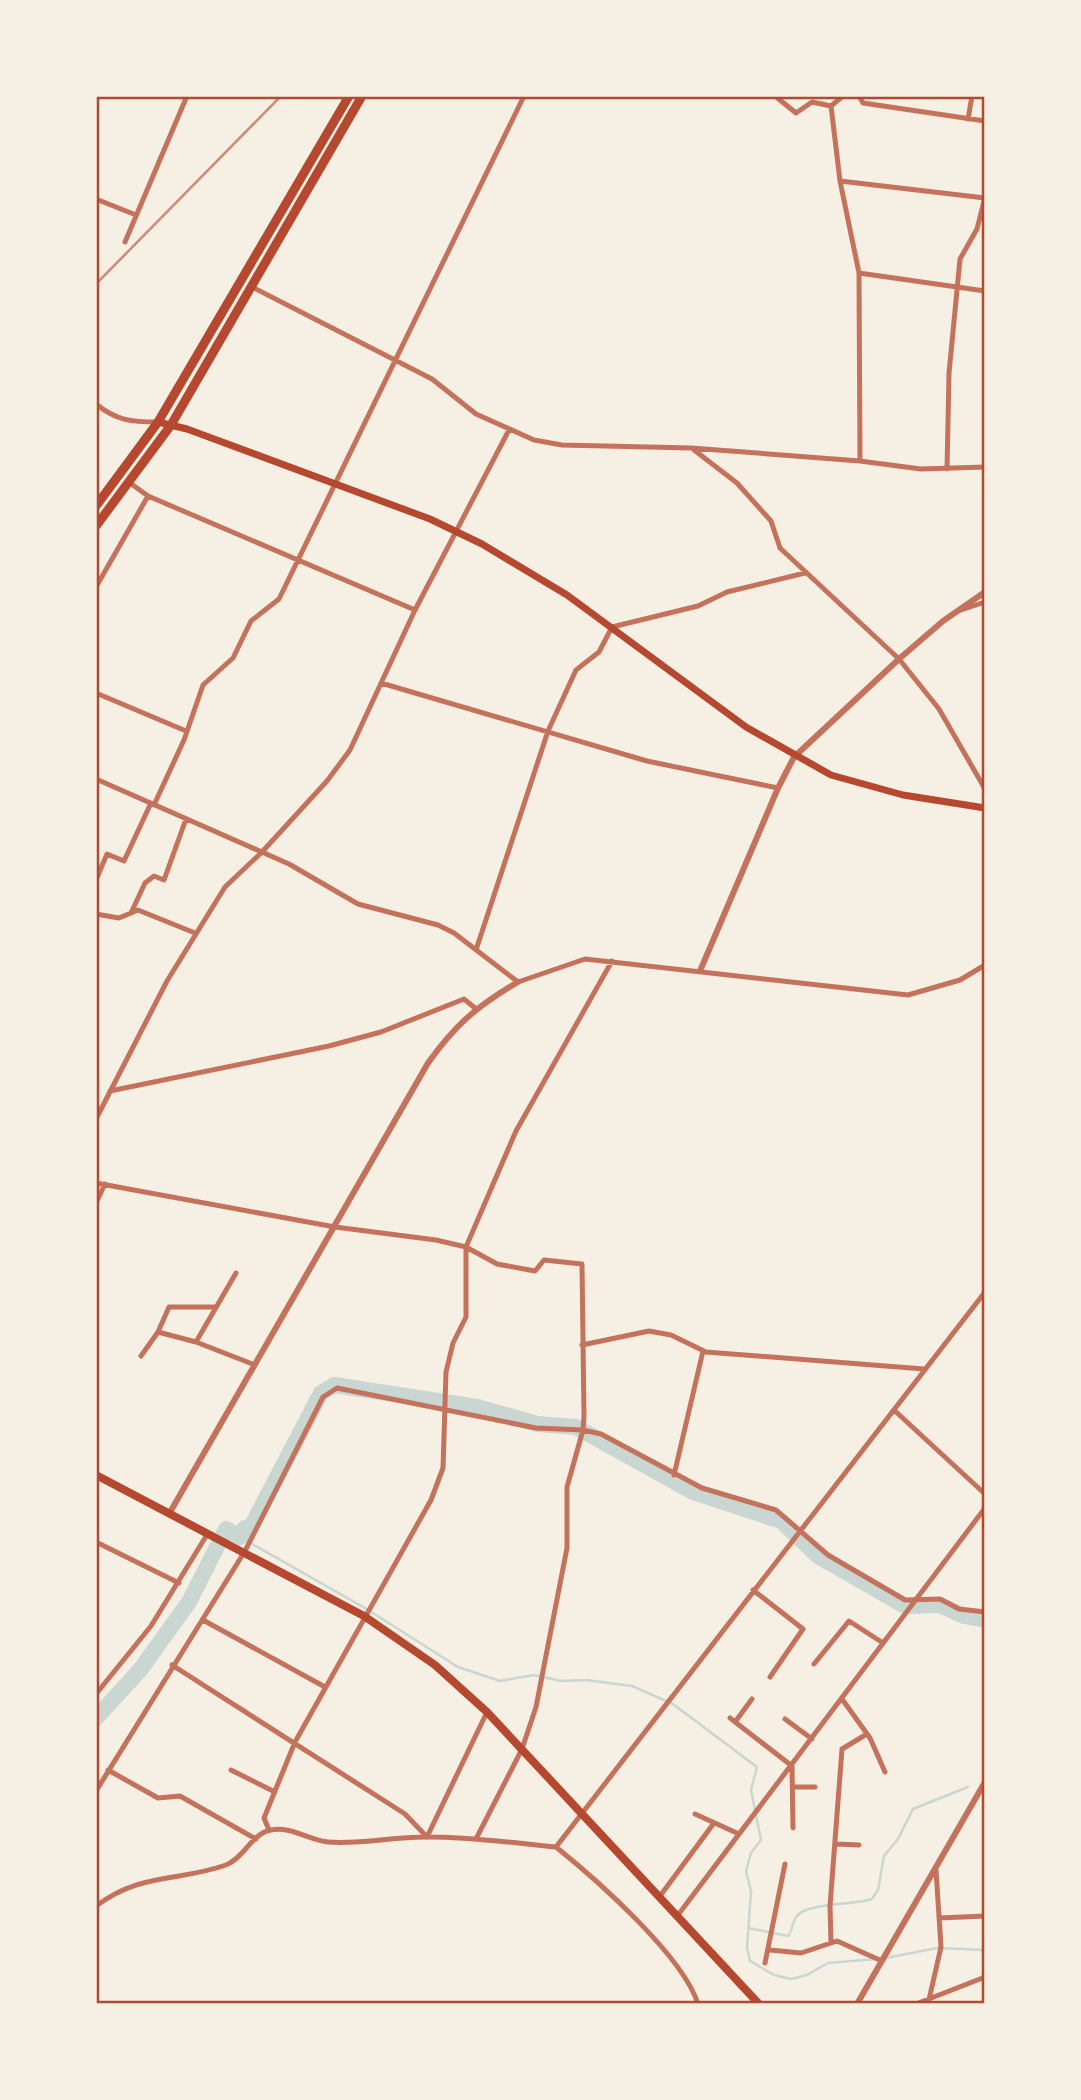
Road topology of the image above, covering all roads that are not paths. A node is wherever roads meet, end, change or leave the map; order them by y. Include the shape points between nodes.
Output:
1 (187, 96) edge
2 (349, 96) edge
3 (362, 96) edge
4 (524, 96) edge
5 (775, 96) edge
6 (844, 96) edge
7 (859, 96) edge
8 (972, 96) edge
9 (831, 106) junction
10 (968, 119) junction
11 (985, 121) edge
12 (840, 181) junction
13 (985, 198) edge
14 (96, 199) edge
15 (136, 215) junction
16 (125, 242) dead end
17 (859, 273) junction
18 (959, 286) junction
19 (252, 288) junction
20 (985, 291) edge
21 (393, 359) junction
22 (96, 404) edge
23 (158, 422) junction
24 (171, 425) junction
25 (509, 430) junction
26 (691, 449) junction
27 (860, 461) junction
28 (985, 467) edge
29 (947, 470) junction
30 (130, 483) junction
31 (334, 483) junction
32 (148, 496) junction
33 (96, 506) edge
34 (96, 526) edge
35 (456, 531) junction
36 (297, 559) junction
37 (805, 573) junction
38 (96, 587) edge
39 (985, 592) edge
40 (985, 602) edge
41 (415, 610) junction
42 (957, 611) junction
43 (612, 627) junction
44 (899, 659) junction
45 (381, 682) junction
46 (96, 693) edge
47 (186, 731) junction
48 (548, 731) junction
49 (794, 757) junction
50 (96, 779) edge
51 (778, 788) junction
52 (985, 789) edge
53 (153, 804) junction
54 (985, 808) edge
55 (187, 819) junction
56 (262, 852) junction
57 (96, 880) edge
58 (131, 913) junction
59 (96, 914) edge
60 (195, 933) junction
61 (476, 950) junction
62 (612, 961) junction
63 (985, 965) edge
64 (700, 971) junction
65 (518, 982) junction
66 (475, 1008) junction
67 (110, 1091) junction
68 (96, 1119) edge
69 (96, 1182) edge
70 (106, 1184) junction
71 (96, 1203) edge
72 (335, 1227) junction
73 (466, 1247) junction
74 (236, 1273) dead end
75 (985, 1292) edge
76 (216, 1307) junction
77 (158, 1332) junction
78 (196, 1342) junction
79 (582, 1345) junction
80 (703, 1351) junction
81 (141, 1356) dead end
82 (255, 1365) junction
83 (924, 1369) junction
84 (446, 1408) junction
85 (895, 1410) junction
86 (583, 1430) junction
87 (96, 1475) edge
88 (674, 1475) junction
89 (985, 1494) edge
90 (985, 1508) edge
91 (169, 1514) junction
92 (799, 1530) junction
93 (210, 1534) junction
94 (96, 1542) edge
95 (242, 1550) junction
96 (179, 1583) junction
97 (753, 1590) junction
98 (914, 1601) junction
99 (985, 1612) edge
100 (364, 1616) junction
101 (203, 1619) junction
102 (883, 1643) junction
103 (814, 1664) dead end
104 (172, 1665) junction
105 (770, 1677) dead end
106 (325, 1687) junction
107 (96, 1693) edge
108 (752, 1699) dead end
109 (842, 1699) junction
110 (487, 1712) junction
111 (785, 1719) dead end
112 (867, 1734) junction
113 (812, 1739) junction
114 (295, 1742) junction
115 (522, 1749) junction
116 (792, 1766) junction
117 (108, 1770) junction
118 (230, 1770) dead end
119 (885, 1772) dead end
120 (985, 1782) edge
121 (793, 1787) junction
122 (815, 1787) dead end
123 (96, 1791) edge
124 (275, 1792) junction
125 (582, 1812) junction
126 (695, 1814) dead end
127 (714, 1823) junction
128 (793, 1828) dead end
129 (269, 1830) junction
130 (739, 1834) junction
131 (427, 1837) junction
132 (256, 1839) junction
133 (476, 1839) junction
134 (836, 1844) junction
135 (859, 1845) dead end
136 (556, 1847) junction
137 (785, 1864) dead end
138 (936, 1870) junction
139 (660, 1896) junction
140 (96, 1906) edge
141 (678, 1915) junction
142 (985, 1916) edge
143 (939, 1918) junction
144 (831, 1943) junction
145 (770, 1950) junction
146 (882, 1961) junction
147 (765, 1964) dead end
148 (985, 1977) edge
149 (929, 2000) edge
150 (698, 2004) edge
151 (759, 2004) edge
152 (857, 2004) edge
153 (916, 2004) edge

1 - 15 street
2 - 23 highway
3 - 19 highway
4 - 21 street
5 - 9 street via 796,113 812,102
6 - 9 street
7 - 10 street via 863,103
8 - 10 street
9 - 12 street
10 - 11 street
12 - 13 street
12 - 17 street
13 - 18 street via 977,229 960,259
14 - 15 street
15 - 16 street
17 - 18 street
17 - 27 street
18 - 20 street
18 - 29 street via 949,373
19 - 21 street
19 - 24 highway
21 - 25 street via 432,379 476,414
21 - 31 street
22 - 23 street via 124,422
23 - 24 main road
23 - 33 highway
24 - 30 highway
24 - 31 main road
25 - 26 street via 562,445
25 - 35 street
26 - 27 street
26 - 37 street via 748,495 771,521 780,548
27 - 29 street
28 - 29 street
30 - 32 street
30 - 34 highway
31 - 35 main road
31 - 36 street
32 - 36 street
32 - 38 street
35 - 41 street
35 - 43 main road via 521,565
36 - 41 street
36 - 47 street via 279,599 251,621 233,658 203,685
37 - 43 street
37 - 44 street
39 - 42 street
40 - 42 street
41 - 45 street
42 - 44 street
43 - 48 street via 599,652 576,670
43 - 49 main road
44 - 49 street
44 - 52 street via 939,709
45 - 48 street
45 - 56 street via 350,750
46 - 47 street
47 - 53 street
48 - 51 street via 647,761
48 - 61 street
49 - 51 street
49 - 54 main road via 831,775 878,789
50 - 53 street
51 - 64 street
53 - 55 street
53 - 57 street via 124,860 107,854
55 - 56 street
55 - 58 street via 164,880 154,876 145,883
56 - 60 street via 225,887
56 - 61 street via 358,904 438,925
58 - 59 street via 119,918
58 - 60 street via 138,910
60 - 67 street
61 - 65 street
62 - 64 street
62 - 65 street via 585,959
62 - 73 street via 516,1131
63 - 64 street via 960,980 908,995
65 - 66 street
66 - 67 street via 464,999 381,1032 329,1046
66 - 72 street via 428,1063
67 - 68 street
69 - 70 street
70 - 71 street
70 - 72 street
72 - 73 street
72 - 82 street
73 - 79 street via 498,1264 535,1271 544,1260 582,1264
73 - 84 street via 466,1317 448,1362
74 - 76 street
75 - 83 street
76 - 77 street via 169,1307
76 - 78 street
77 - 78 street
77 - 81 street
78 - 82 street
79 - 80 street via 649,1331 671,1335
79 - 86 street
80 - 83 street
80 - 88 street
82 - 91 street
83 - 85 street
84 - 86 street via 536,1428
84 - 95 street via 337,1388 323,1397
84 - 100 street via 443,1468 431,1500
85 - 89 street
85 - 92 street
86 - 88 street via 601,1434
86 - 115 street via 566,1487 567,1548 562,1583 537,1707
87 - 91 main road
88 - 92 street via 776,1510
90 - 98 street
91 - 93 main road
92 - 97 street
92 - 98 street via 856,1573
93 - 95 main road
93 - 96 street
94 - 96 street
95 - 100 main road
95 - 101 street
96 - 107 street via 130,1655
97 - 105 street via 803,1629
97 - 125 street
98 - 99 street via 940,1599 959,1609
98 - 102 street
100 - 106 street
100 - 110 main road via 435,1665
101 - 104 street
101 - 106 street
102 - 103 street via 849,1620
102 - 109 street
104 - 114 street
104 - 117 street
106 - 114 street
108 - 116 street via 733,1720
109 - 112 street
109 - 113 street
110 - 115 main road
110 - 131 street
111 - 113 street
112 - 119 street
112 - 134 street via 842,1749
113 - 116 street
114 - 124 street
114 - 131 street via 405,1814
115 - 125 main road
115 - 133 street
116 - 121 street
116 - 130 street
117 - 123 street
117 - 132 street via 158,1798 180,1796
118 - 124 street
120 - 138 street
121 - 122 street
121 - 128 street
124 - 129 street via 264,1818
125 - 136 street
125 - 139 main road
126 - 127 street
127 - 130 street
127 - 139 street
129 - 131 street via 328,1842
129 - 132 street
130 - 141 street
131 - 133 street
132 - 140 street via 226,1865 155,1878 116,1891
133 - 136 street
134 - 135 street
134 - 144 street
136 - 150 street via 658,1945 692,1986
137 - 145 street
138 - 143 street
138 - 146 street
139 - 141 main road
141 - 151 main road
142 - 143 street
143 - 149 street via 941,1947
144 - 145 street via 801,1953
144 - 146 street via 847,1943
145 - 147 street
146 - 152 street
148 - 149 street
149 - 153 street

